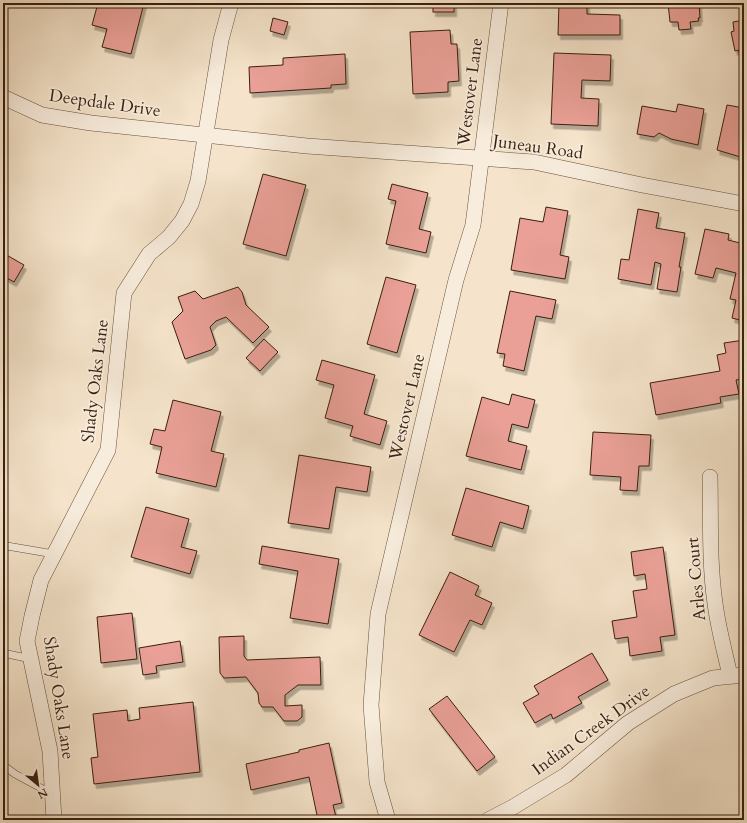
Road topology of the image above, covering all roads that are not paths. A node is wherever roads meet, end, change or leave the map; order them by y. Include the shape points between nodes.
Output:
1 (230, 3) edge
2 (500, 3) edge
3 (3, 97) edge
4 (205, 135) junction
5 (481, 158) junction
6 (744, 204) edge
7 (710, 477) dead end
8 (3, 549) edge
9 (54, 554) junction
10 (3, 653) edge
11 (31, 658) junction
12 (737, 675) edge
13 (3, 765) edge
14 (52, 794) junction
15 (54, 820) edge
16 (388, 820) edge
17 (488, 820) edge

1 - 4 street, Shady Oaks Lane
2 - 5 street, Westover Lane
3 - 4 street, Deepdale Drive via 42,115
4 - 5 street, Juneau Road via 307,146
4 - 9 street, Shady Oaks Lane via 198,181 191,204 182,221 150,254 124,292 108,450
5 - 6 street, Juneau Road via 534,162
5 - 16 street, Westover Lane via 473,225 456,280 378,614 371,706 376,782
7 - 12 street, Arles Court via 710,556 715,604
8 - 9 lane via 7,546
9 - 11 street, Shady Oaks Lane via 41,580 32,616 28,641
10 - 11 lane
11 - 14 street, Shady Oaks Lane via 50,751
12 - 17 street, Indian Creek Drive via 713,678 674,694 628,723 566,775
13 - 14 lane
14 - 15 street, Shady Oaks Lane

